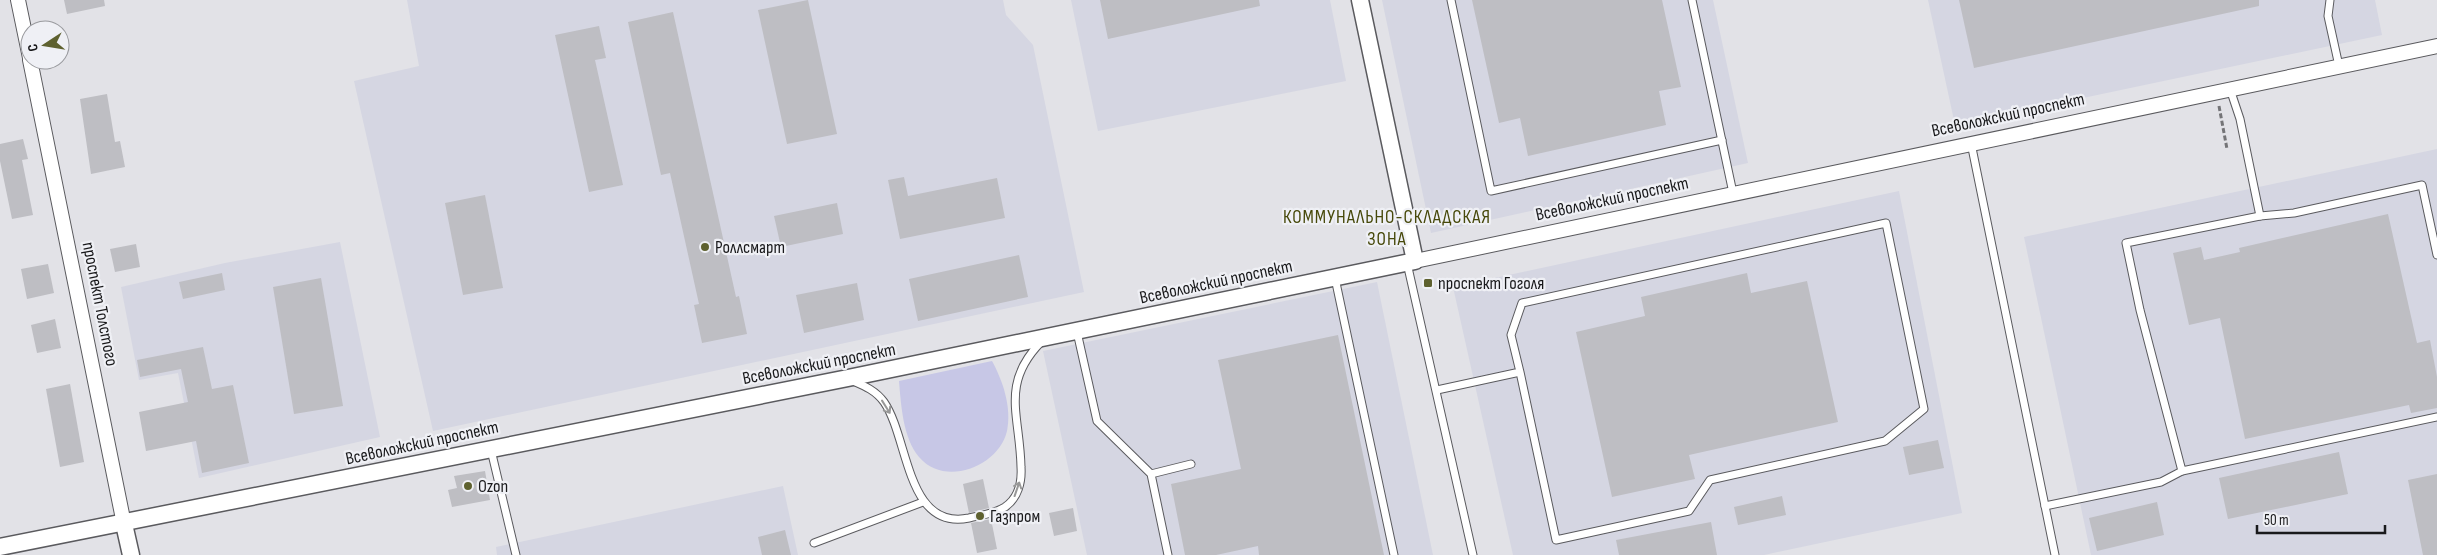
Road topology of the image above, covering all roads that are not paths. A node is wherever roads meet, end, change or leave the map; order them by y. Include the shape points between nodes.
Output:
1 (18, 0) edge
2 (1360, 0) edge
3 (1451, 0) edge
4 (1692, 0) edge
5 (2330, 0) edge
6 (22, 20) edge
7 (2437, 46) edge
8 (2339, 66) junction
9 (32, 70) edge
10 (2230, 89) junction
11 (1722, 140) junction
12 (1971, 143) junction
13 (1733, 193) junction
14 (2260, 216) junction
15 (2437, 256) edge
16 (1411, 262) junction
17 (1335, 278) junction
18 (1077, 331) junction
19 (1046, 338) junction
20 (1520, 372) junction
21 (848, 378) junction
22 (1437, 390) junction
23 (2437, 417) edge
24 (491, 449) junction
25 (1191, 464) dead end
26 (2182, 471) junction
27 (1151, 474) junction
28 (923, 502) junction
29 (2045, 506) junction
30 (124, 524) junction
31 (814, 543) dead end
32 (0, 547) edge
33 (131, 555) edge
34 (516, 555) edge
35 (1168, 555) edge
36 (1394, 555) edge
37 (1473, 555) edge
38 (2055, 555) edge

1 - 6 street, проспект Толстого
2 - 16 street
3 - 11 lane via 1491,191
4 - 11 lane
5 - 8 lane via 2328,16
7 - 8 street, Всеволожский проспект
8 - 10 street, Всеволожский проспект
9 - 30 street, проспект Толстого
10 - 12 street, Всеволожский проспект
10 - 14 lane via 2240,119
11 - 13 lane
12 - 13 street, Всеволожский проспект
12 - 29 lane
13 - 16 street, Всеволожский проспект
14 - 15 lane via 2294,213 2422,185
14 - 26 lane via 2126,243
16 - 17 street, Всеволожский проспект
16 - 22 lane
17 - 18 street, Всеволожский проспект
17 - 36 lane
18 - 19 street, Всеволожский проспект
18 - 27 lane via 1097,421
19 - 21 street, Всеволожский проспект
28 -> 19 lane via 936,514 963,519 996,512 1012,502 1020,488 1022,468 1015,388 1029,354
20 - 20 lane via 1556,540 1689,511 1710,480 1885,442 1924,409 1886,223 1522,303 1511,335
20 - 22 lane
21 - 24 street, Всеволожский проспект
21 -> 28 lane via 871,389 888,409
22 - 37 lane
23 - 26 lane
24 - 30 street, Всеволожский проспект
24 - 34 lane
25 - 27 lane
26 - 29 lane via 2161,482
27 - 35 lane
28 - 31 lane
29 - 38 lane
30 - 32 street, Всеволожский проспект
30 - 33 street, проспект Толстого

